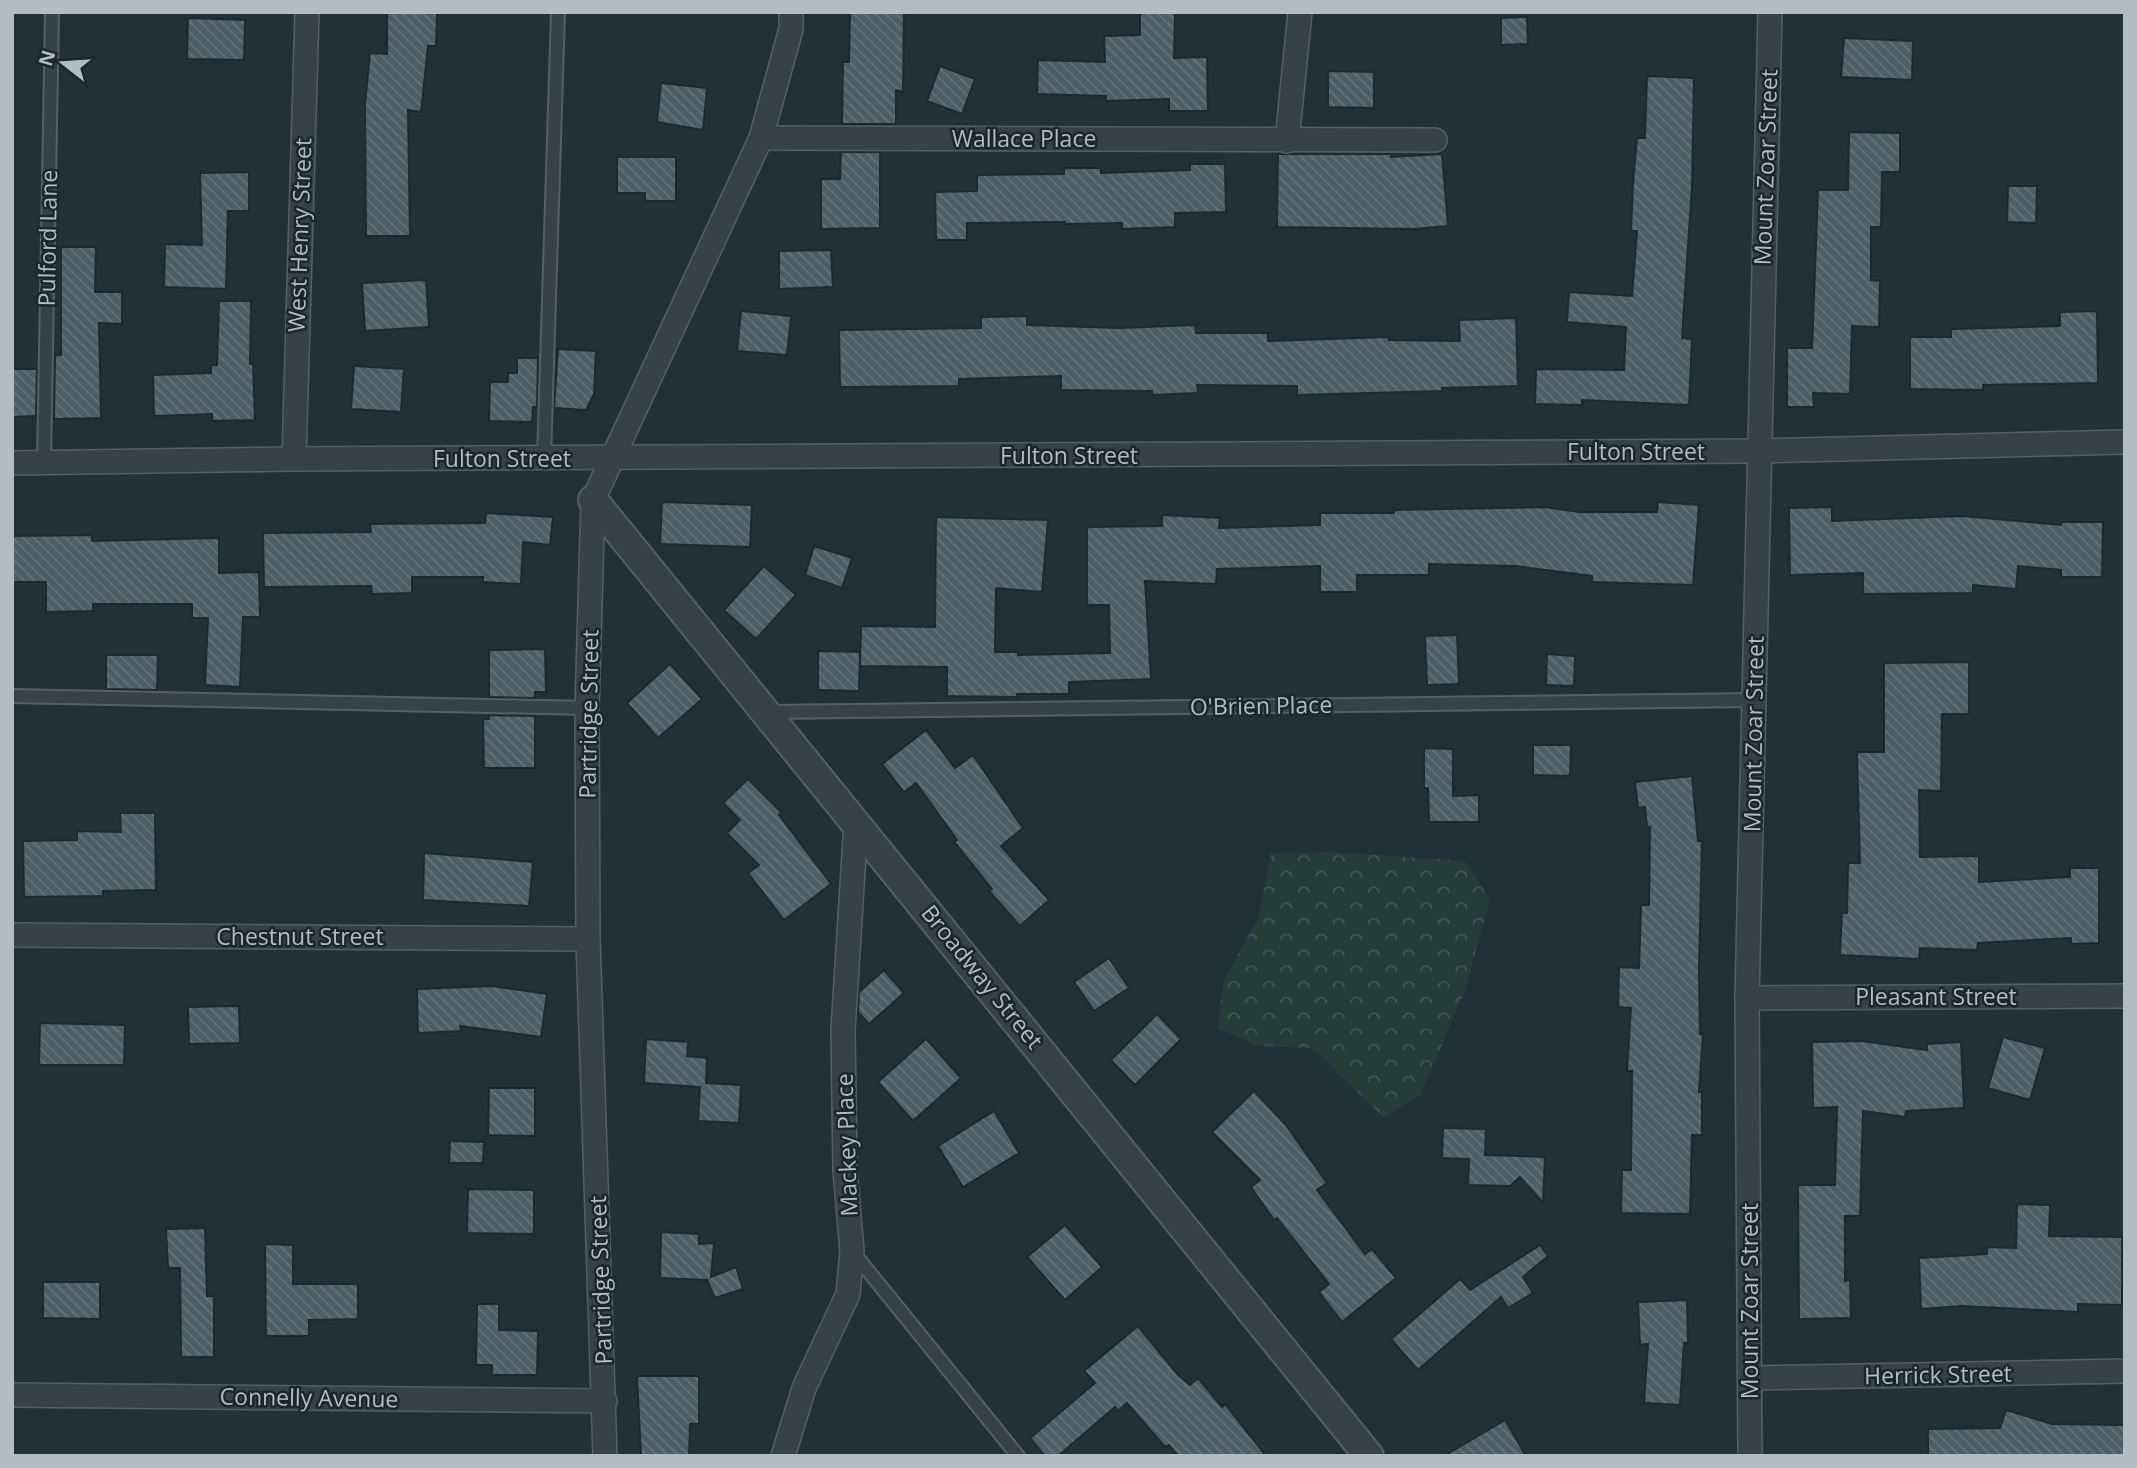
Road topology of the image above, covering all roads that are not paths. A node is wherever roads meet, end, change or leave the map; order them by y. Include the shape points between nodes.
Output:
1 (52, 12) edge
2 (307, 12) edge
3 (558, 12) edge
4 (791, 12) edge
5 (1300, 12) edge
6 (1770, 12) edge
7 (761, 138) junction
8 (1435, 140) dead end
9 (1287, 141) junction
10 (2125, 442) edge
11 (1758, 451) junction
12 (294, 458) junction
13 (544, 458) junction
14 (610, 459) junction
15 (12, 463) edge
16 (44, 463) junction
17 (593, 500) junction
18 (12, 696) edge
19 (1755, 700) junction
20 (587, 708) junction
21 (766, 712) junction
22 (856, 822) junction
23 (12, 935) edge
24 (589, 939) junction
25 (2125, 996) edge
26 (1747, 998) junction
27 (852, 1251) junction
28 (2125, 1371) edge
29 (1751, 1378) junction
30 (12, 1395) edge
31 (605, 1401) junction
32 (605, 1456) edge
33 (783, 1456) edge
34 (1018, 1456) edge
35 (1369, 1456) edge
36 (1750, 1456) edge

1 - 16 lane, Pulford Lane
2 - 12 street, West Henry Street
3 - 13 lane
4 - 7 street, Partridge Street via 791,29
5 - 9 street
6 - 11 street, Mount Zoar Street
7 - 9 street, Wallace Place
7 - 14 street, Partridge Street
8 - 9 street, Wallace Place
10 - 11 street, Fulton Street
11 - 14 street, Fulton Street
11 - 19 street, Mount Zoar Street
12 - 13 street, Fulton Street
12 - 16 street, Fulton Street
13 - 14 street, Fulton Street
14 - 17 street, Partridge Street
15 - 16 street, Fulton Street
17 - 20 street, Partridge Street
17 - 21 street, Broadway Street
18 - 20 lane
19 - 21 lane, O'Brien Place
19 - 26 street, Mount Zoar Street
20 - 24 street, Partridge Street
21 - 22 street, Broadway Street
22 - 27 street, Mackey Place via 844,1030 845,1171
22 - 35 street, Broadway Street
23 - 24 street, Chestnut Street
24 - 31 street, Partridge Street
25 - 26 street, Pleasant Street
26 - 29 street, Mount Zoar Street
27 - 33 street, Mackey Place via 848,1294 804,1388
27 - 34 lane
28 - 29 street, Herrick Street
29 - 36 street, Mount Zoar Street
30 - 31 street, Connelly Avenue
31 - 32 street, Partridge Street

